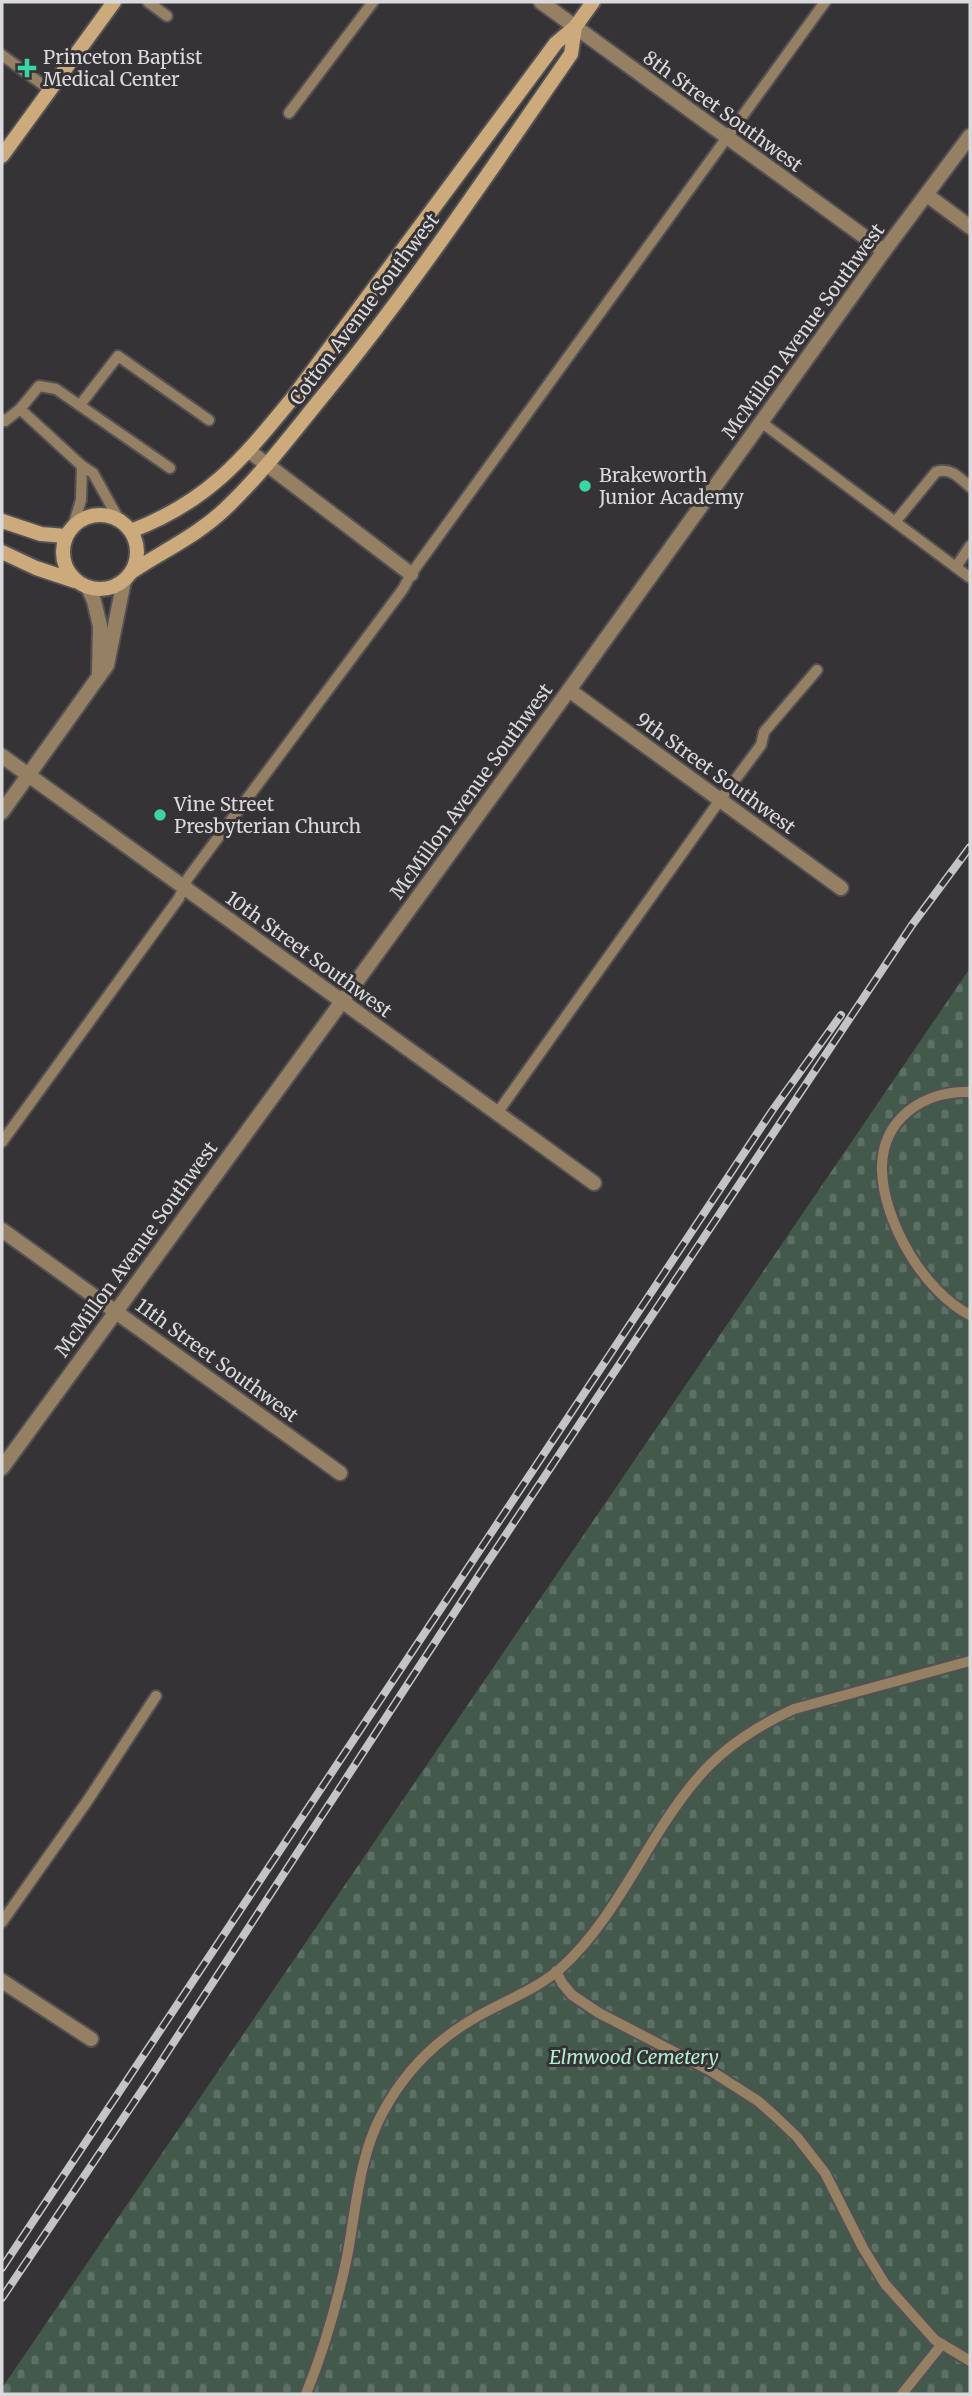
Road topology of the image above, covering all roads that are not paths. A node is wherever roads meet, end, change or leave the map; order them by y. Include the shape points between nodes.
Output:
1 (114, 2) edge
2 (148, 2) edge
3 (373, 2) edge
4 (541, 2) edge
5 (593, 2) edge
6 (825, 2) edge
7 (167, 16) dead end
8 (575, 27) junction
9 (2, 55) edge
10 (50, 90) junction
11 (289, 113) dead end
12 (970, 136) edge
13 (727, 138) junction
14 (2, 156) edge
15 (927, 195) junction
16 (970, 227) edge
17 (884, 251) junction
18 (80, 405) junction
19 (20, 409) junction
20 (2, 419) edge
21 (209, 420) dead end
22 (761, 422) junction
23 (249, 451) junction
24 (267, 464) junction
25 (82, 466) junction
26 (170, 467) dead end
27 (970, 487) edge
28 (118, 518) junction
29 (2, 521) edge
30 (895, 522) junction
31 (69, 531) junction
32 (131, 531) junction
33 (970, 546) edge
34 (2, 552) edge
35 (956, 567) junction
36 (411, 574) junction
37 (128, 576) junction
38 (969, 577) edge
39 (82, 584) junction
40 (817, 670) dead end
41 (99, 673) junction
42 (569, 690) junction
43 (2, 756) edge
44 (28, 775) junction
45 (720, 800) junction
46 (2, 812) edge
47 (184, 887) junction
48 (841, 888) dead end
49 (341, 1001) junction
50 (970, 1092) edge
51 (498, 1112) junction
52 (2, 1142) edge
53 (594, 1183) dead end
54 (2, 1230) edge
55 (115, 1310) junction
56 (970, 1315) edge
57 (2, 1468) edge
58 (340, 1473) dead end
59 (970, 1661) edge
60 (156, 1696) dead end
61 (2, 1922) edge
62 (556, 1971) junction
63 (2, 1981) edge
64 (91, 2039) dead end
65 (942, 2344) junction
66 (970, 2361) edge
67 (306, 2394) edge
68 (902, 2394) edge

1 - 10 street
2 - 7 lane
3 - 11 lane
4 - 8 street, 8th Street Southwest
5 - 8 street, Cotton Avenue Southwest
6 - 13 lane
8 - 13 street, 8th Street Southwest
8 - 23 street, Cotton Avenue Southwest via 556,43
8 - 24 street, Cotton Avenue Southwest via 571,54 416,277
9 - 10 lane
10 - 14 street
12 - 15 street, McMillon Avenue Southwest
13 - 17 street, 8th Street Southwest
13 - 36 lane
15 - 16 street
15 - 17 street, McMillon Avenue Southwest
17 - 22 street, McMillon Avenue Southwest
18 - 19 lane via 56,389 39,386
18 - 21 lane via 118,356
18 - 26 lane
19 - 20 lane
19 - 25 lane
22 - 30 lane
22 - 42 street, McMillon Avenue Southwest
23 - 24 street
23 - 32 street, Cotton Avenue Southwest via 195,499
24 - 36 street
24 - 37 street, Cotton Avenue Southwest via 201,529
25 - 28 lane via 93,473
25 - 31 lane via 81,500
27 - 30 lane via 952,472 936,472
28 - 31 street via 94,514
28 - 32 street
29 - 31 street via 41,534
30 - 35 lane
31 - 39 street via 64,560
32 - 37 street via 138,548
33 - 35 lane
34 - 39 street
35 - 38 lane
36 - 47 lane
37 - 39 street via 113,587
37 - 41 street via 107,665
39 - 41 street via 94,601 100,625
40 - 45 lane via 764,732 761,745
41 - 44 street
42 - 45 street, 9th Street Southwest
42 - 49 street, McMillon Avenue Southwest
43 - 44 street, 10th Street Southwest
44 - 46 street
44 - 47 street, 10th Street Southwest
45 - 48 street, 9th Street Southwest
45 - 51 lane
47 - 49 street, 10th Street Southwest
47 - 52 lane
49 - 51 street, 10th Street Southwest
49 - 55 street, McMillon Avenue Southwest
50 - 56 lane via 942,1093 914,1106 894,1127 881,1168 891,1213 906,1248 930,1282
51 - 53 street, 10th Street Southwest
54 - 55 street, 11th Street Southwest
55 - 57 street, McMillon Avenue Southwest
55 - 58 street, 11th Street Southwest
59 - 62 lane via 794,1709 743,1737 697,1777 600,1923
60 - 61 lane
62 - 65 lane via 572,1995 711,2071 758,2101 797,2137 825,2173 885,2284
62 - 67 lane via 439,2042 414,2067 381,2116 360,2182 336,2308
63 - 64 street
65 - 66 lane
65 - 68 lane

